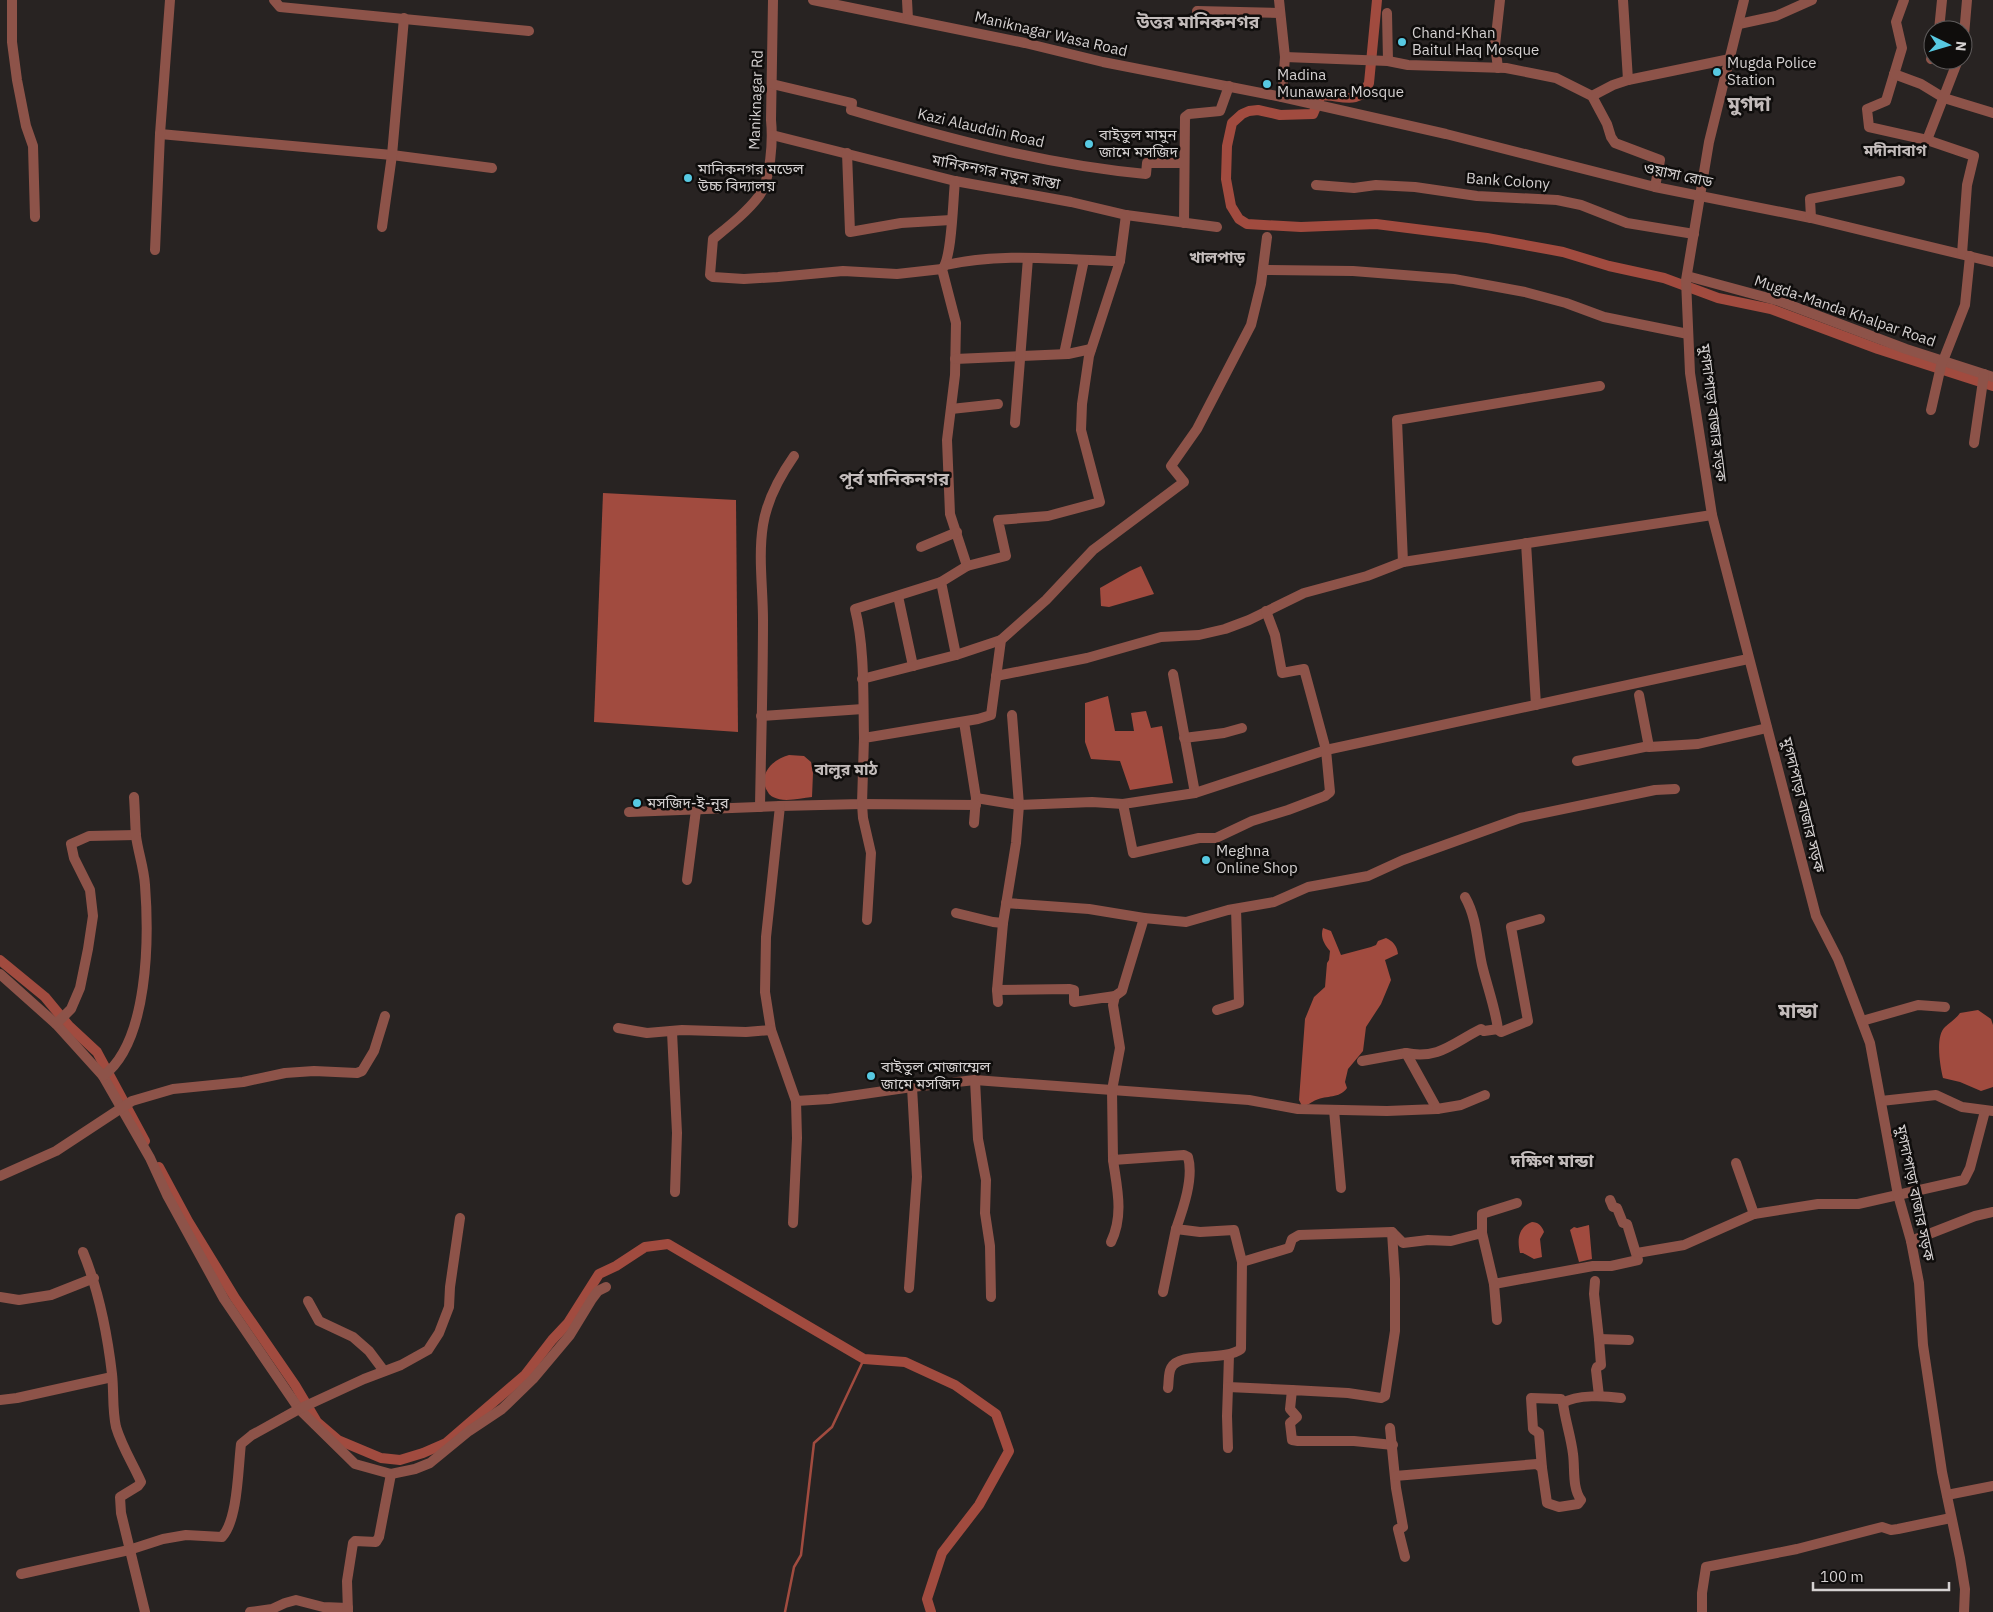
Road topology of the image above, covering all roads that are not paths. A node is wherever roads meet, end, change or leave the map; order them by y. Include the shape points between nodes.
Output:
1 (12, 0) edge
2 (170, 0) edge
3 (274, 0) edge
4 (773, 0) edge
5 (813, 0) edge
6 (907, 0) edge
7 (1279, 0) edge
8 (1500, 0) edge
9 (1623, 0) edge
10 (1744, 0) edge
11 (1812, 0) edge
12 (1904, 0) edge
13 (1942, 0) edge
14 (1967, 0) edge
15 (1197, 11) dead end
16 (1280, 12) junction
17 (1388, 13) dead end
18 (404, 18) junction
19 (908, 19) junction
20 (1940, 20) edge
21 (1965, 20) edge
22 (1739, 24) junction
23 (529, 31) dead end
24 (1285, 57) junction
25 (1730, 59) junction
26 (1386, 61) junction
27 (1498, 68) junction
28 (1954, 70) edge
29 (1894, 74) junction
30 (1628, 80) junction
31 (772, 84) junction
32 (1229, 86) junction
33 (1282, 96) junction
34 (1592, 96) junction
35 (1944, 98) junction
36 (1993, 113) edge
37 (160, 134) junction
38 (772, 135) junction
39 (1927, 140) junction
40 (847, 153) junction
41 (392, 155) junction
42 (1184, 163) junction
43 (492, 168) dead end
44 (1900, 181) dead end
45 (955, 182) junction
46 (1316, 185) dead end
47 (1655, 187) junction
48 (1700, 195) junction
49 (1126, 215) junction
50 (35, 217) dead end
51 (1811, 218) junction
52 (951, 220) junction
53 (1184, 223) junction
54 (382, 227) dead end
55 (1217, 227) dead end
56 (1694, 234) junction
57 (1267, 237) dead end
58 (155, 250) dead end
59 (1966, 255) junction
60 (1028, 258) junction
61 (1084, 260) junction
62 (1120, 261) junction
63 (1993, 262) edge
64 (944, 267) junction
65 (1263, 270) junction
66 (1687, 278) junction
67 (1688, 334) junction
68 (1091, 349) junction
69 (1064, 354) junction
70 (1020, 356) junction
71 (955, 359) junction
72 (1942, 367) junction
73 (1985, 379) edge
74 (1600, 386) dead end
75 (998, 404) dead end
76 (951, 409) junction
77 (1931, 410) dead end
78 (1015, 423) dead end
79 (1974, 443) dead end
80 (794, 456) dead end
81 (1712, 516) junction
82 (957, 532) junction
83 (1526, 543) junction
84 (921, 547) dead end
85 (1403, 562) junction
86 (967, 566) junction
87 (942, 582) junction
88 (898, 596) junction
89 (1266, 611) junction
90 (1001, 640) junction
91 (956, 655) junction
92 (1748, 659) junction
93 (913, 666) junction
94 (1173, 674) dead end
95 (996, 676) junction
96 (862, 679) junction
97 (1639, 695) dead end
98 (1536, 705) junction
99 (863, 709) junction
100 (1012, 715) dead end
101 (761, 716) junction
102 (964, 722) junction
103 (1242, 728) dead end
104 (1767, 728) junction
105 (864, 738) junction
106 (1184, 738) junction
107 (1648, 746) junction
108 (1326, 750) junction
109 (1577, 761) dead end
110 (1675, 789) dead end
111 (1196, 793) junction
112 (134, 797) dead end
113 (976, 801) junction
114 (862, 804) junction
115 (1123, 804) junction
116 (1019, 805) junction
117 (780, 806) junction
118 (760, 807) junction
119 (696, 810) junction
120 (629, 812) dead end
121 (974, 823) dead end
122 (136, 835) junction
123 (687, 880) dead end
124 (1465, 898) dead end
125 (1006, 903) junction
126 (1236, 909) junction
127 (956, 914) dead end
128 (1144, 918) junction
129 (1540, 919) dead end
130 (867, 920) dead end
131 (1003, 923) junction
132 (0, 974) edge
133 (997, 990) junction
134 (1115, 996) junction
135 (998, 1002) dead end
136 (1945, 1007) dead end
137 (1217, 1010) dead end
138 (385, 1016) dead end
139 (60, 1021) junction
140 (1862, 1021) junction
141 (618, 1028) dead end
142 (1498, 1029) junction
143 (771, 1030) junction
144 (672, 1032) junction
145 (1406, 1054) junction
146 (1362, 1061) dead end
147 (107, 1072) junction
148 (975, 1080) junction
149 (912, 1087) junction
150 (1112, 1090) junction
151 (1485, 1095) dead end
152 (796, 1101) junction
153 (1881, 1101) junction
154 (126, 1104) junction
155 (1437, 1109) junction
156 (1334, 1110) junction
157 (1989, 1111) edge
158 (1113, 1160) junction
159 (1736, 1163) dead end
160 (0, 1176) edge
161 (1341, 1188) dead end
162 (675, 1192) dead end
163 (1898, 1195) junction
164 (1610, 1200) dead end
165 (1517, 1203) dead end
166 (1993, 1212) edge
167 (1754, 1214) junction
168 (460, 1218) dead end
169 (793, 1223) dead end
170 (1176, 1229) junction
171 (1392, 1232) junction
172 (1482, 1233) junction
173 (1910, 1240) junction
174 (1111, 1242) dead end
175 (83, 1252) dead end
176 (1636, 1253) junction
177 (1242, 1262) junction
178 (94, 1278) junction
179 (1594, 1281) dead end
180 (1494, 1284) junction
181 (606, 1287) dead end
182 (909, 1288) dead end
183 (1163, 1292) dead end
184 (0, 1297) edge
185 (991, 1297) dead end
186 (308, 1301) dead end
187 (1497, 1320) dead end
188 (1600, 1339) junction
189 (1629, 1340) dead end
190 (1229, 1355) junction
191 (384, 1371) junction
192 (112, 1377) junction
193 (1228, 1387) junction
194 (1168, 1388) dead end
195 (1292, 1390) junction
196 (1600, 1396) junction
197 (1621, 1398) dead end
198 (0, 1400) edge
199 (1563, 1403) junction
200 (301, 1409) junction
201 (1390, 1428) dead end
202 (1392, 1445) junction
203 (1228, 1448) dead end
204 (1542, 1468) junction
205 (391, 1474) junction
206 (1395, 1476) junction
207 (1993, 1486) edge
208 (1947, 1495) junction
209 (1951, 1518) junction
210 (129, 1550) junction
211 (1405, 1557) dead end
212 (21, 1574) dead end
213 (348, 1610) edge
214 (145, 1612) edge
215 (250, 1612) edge
216 (1702, 1612) edge
217 (1964, 1612) edge

1 - 50 street via 16,71 24,118 33,146
2 - 37 street
3 - 18 street via 280,7
4 - 31 street, Maniknagar Rd
5 - 19 street, Maniknagar Wasa Road
6 - 19 street
7 - 16 street
8 - 27 street via 1495,45
9 - 30 street
10 - 22 street, মুগদাপাড়া বাজার সড়ক
11 - 22 street via 1776,16
12 - 29 street via 1896,22 1902,48
13 - 20 street
14 - 21 street
15 - 16 street
16 - 24 street
17 - 26 street
18 - 23 street
18 - 41 street
19 - 32 street, Maniknagar Wasa Road
22 - 25 street, মুগদাপাড়া বাজার সড়ক
24 - 26 street
24 - 33 street
25 - 30 street
25 - 48 street, মুগদাপাড়া বাজার সড়ক via 1709,142
26 - 27 street via 1408,65
27 - 34 street via 1556,78
28 - 35 street
29 - 35 street via 1921,84
29 - 39 street via 1886,101 1867,109 1868,128
30 - 34 street
31 - 38 street, Maniknagar Rd
31 - 42 street, Kazi Alauddin Road via 852,103 851,110 944,137 1036,157 1146,174 1147,163
32 - 33 street, Maniknagar Wasa Road
32 - 42 street via 1220,111 1186,117
33 - 47 street, ওয়াসা রোড
34 - 47 street via 1615,143 1660,160
35 - 36 street
35 - 39 street
37 - 41 street
37 - 58 street
38 - 40 street, মানিকনগর নতুন রাস্তা
38 - 64 street, Maniknagar Rd via 766,179 760,195 714,239 710,275 744,279 843,271 897,274
39 - 59 street via 1974,156 1966,192
40 - 45 street, মানিকনগর নতুন রাস্তা
40 - 52 street via 850,232 902,223
41 - 43 street
41 - 54 street
42 - 53 street
44 - 51 street via 1810,199
45 - 49 street, মানিকনগর নতুন রাস্তা
45 - 52 street
46 - 56 street, Bank Colony via 1415,187 1477,196 1557,200 1627,223
47 - 48 street, ওয়াসা রোড
48 - 51 street, ওয়াসা রোড
48 - 56 street, মুগদাপাড়া বাজার সড়ক
49 - 53 street, মানিকনগর নতুন রাস্তা
49 - 62 street
51 - 59 street, ওয়াসা রোড
52 - 64 street via 950,244
53 - 55 street, মানিকনগর নতুন রাস্তা
56 - 66 street, মুগদাপাড়া বাজার সড়ক
57 - 65 street
59 - 63 street, ওয়াসা রোড
59 - 72 street via 1965,305
60 - 61 street
60 - 64 street via 971,260
60 - 70 street
61 - 62 street
61 - 69 street
62 - 68 street
64 - 71 street via 956,323
65 - 67 street via 1353,271 1454,279 1525,292 1604,317
65 - 90 street via 1251,326 1197,429 1170,466 1184,482 1093,550 1046,600
66 - 67 street, মুগদাপাড়া বাজার সড়ক
66 - 72 street, Mugda-Manda Khalpar Road via 1779,301
67 - 81 street, মুগদাপাড়া বাজার সড়ক via 1690,373
68 - 69 street
68 - 86 street via 1081,430 1100,502 1048,516 998,520 1006,556
69 - 70 street
70 - 71 street
70 - 78 street
71 - 76 street
72 - 73 street, Mugda-Manda Khalpar Road
72 - 77 street
73 - 79 street
74 - 85 street via 1397,420
75 - 76 street
76 - 82 street via 947,468 950,514
80 - 101 street via 781,474 763,524 760,552 763,618
81 - 83 street
81 - 92 street, মুগদাপাড়া বাজার সড়ক
82 - 84 street
82 - 86 street
83 - 85 street
83 - 98 street
85 - 89 street via 1304,593
86 - 87 street
87 - 88 street
87 - 91 street
88 - 93 street
88 - 96 street via 855,609
89 - 95 street via 1225,629 1199,635 1161,637 1087,658
89 - 108 street via 1282,673 1304,668
90 - 91 street
90 - 95 street
91 - 93 street
92 - 98 street
92 - 104 street, মুগদাপাড়া বাজার সড়ক
93 - 96 street
94 - 106 street
95 - 102 street via 991,715
96 - 99 street
97 - 107 street
98 - 108 street
99 - 101 street
99 - 105 street
100 - 116 street
101 - 118 street
102 - 105 street
102 - 113 street
103 - 106 street
104 - 107 street via 1698,744
104 - 140 street, মুগদাপাড়া বাজার সড়ক via 1816,916 1838,959
105 - 114 street
106 - 111 street
107 - 109 street
108 - 111 street
108 - 115 street via 1330,792 1216,838 1199,838 1133,853
110 - 126 street via 1655,790 1520,818 1368,876 1308,887 1274,902
111 - 115 street
112 - 122 street
113 - 114 street
113 - 116 street
113 - 121 street
114 - 117 street
114 - 130 street via 871,853
115 - 116 street
116 - 125 street
117 - 118 street
117 - 143 street via 766,937 765,992
118 - 119 street
119 - 120 street
119 - 123 street
122 - 139 street via 89,836 72,844 74,858 90,890 93,916 80,988 71,1009
122 - 147 street via 145,881 147,949 137,1018 124,1052
124 - 142 street via 1475,922 1481,962
125 - 128 street
125 - 131 street
126 - 128 street via 1186,922
126 - 137 street via 1239,1003
127 - 131 street
128 - 134 street via 1122,991
129 - 142 street via 1511,927 1528,1021 1508,1031
131 - 133 street
132 - 139 street
133 - 134 street via 1070,989 1074,990 1074,1002
133 - 135 street
134 - 150 street via 1113,1005 1120,1048
136 - 140 street via 1918,1005
138 - 154 street via 374,1051 362,1071 357,1073 285,1073 243,1082 173,1089
139 - 147 street
140 - 153 street, মুগদাপাড়া বাজার সড়ক via 1870,1043
141 - 144 street via 647,1033
142 - 145 street via 1481,1029 1438,1052 1419,1056
143 - 144 street
143 - 152 street
144 - 162 street via 677,1133
145 - 146 street
145 - 155 street
147 - 154 street
148 - 149 street
148 - 150 street
148 - 185 street via 978,1139 986,1180
149 - 152 street
149 - 182 street via 917,1177
150 - 156 street
150 - 158 street
151 - 155 street via 1461,1105
152 - 169 street
153 - 157 street via 1936,1096 1962,1106
153 - 163 street, মুগদাপাড়া বাজার সড়ক
154 - 160 street via 56,1151
154 - 200 street via 167,1195 224,1299
155 - 156 street
156 - 161 street
157 - 163 street via 1964,1180
158 - 170 street via 1188,1157 1188,1188
158 - 174 street via 1119,1202 1117,1229
159 - 167 street
163 - 167 street via 1858,1204 1818,1204
163 - 173 street, মুগদাপাড়া বাজার সড়ক
164 - 176 street via 1623,1223 1627,1224
165 - 172 street via 1482,1214
166 - 173 street
167 - 176 street via 1684,1244
168 - 191 street via 449,1307 439,1333 428,1350
170 - 177 street via 1200,1232 1234,1230
170 - 183 street
171 - 172 street via 1403,1243 1451,1241
171 - 177 street via 1299,1235 1292,1239 1289,1248
171 - 195 street via 1396,1279 1395,1331 1385,1396
172 - 180 street
173 - 208 street, মুগদাপাড়া বাজার সড়ক via 1919,1283 1933,1418
175 - 178 street
176 - 180 street via 1638,1260 1611,1266 1593,1266
177 - 190 street via 1242,1345
178 - 184 street via 51,1295 19,1300
178 - 192 street via 105,1323
179 - 188 street
180 - 187 street
181 - 205 street via 598,1291 552,1358 502,1409 430,1463
186 - 191 street via 319,1321 353,1337
188 - 189 street
188 - 196 street via 1602,1360 1596,1370
190 - 193 street
190 - 194 street via 1179,1361 1170,1370
191 - 200 street
192 - 198 street
192 - 210 street via 116,1426 141,1482 120,1497
193 - 195 street
193 - 203 street
195 - 202 street via 1290,1409 1298,1417 1290,1423 1292,1440
196 - 197 street
196 - 199 street
199 - 204 street via 1561,1399 1532,1398
199 - 204 street via 1576,1486 1582,1500 1578,1504 1560,1507 1547,1503
200 - 205 street via 355,1464
200 - 210 street via 241,1444 236,1498 222,1536 178,1536
201 - 202 street
202 - 206 street
204 - 206 street via 1537,1464
205 - 213 street via 379,1537 376,1542 353,1543 347,1581
206 - 211 street via 1403,1527 1398,1529
207 - 208 street
208 - 209 street, মুগদাপাড়া বাজার সড়ক
209 - 216 street via 1898,1529 1876,1528 1797,1549 1706,1567
209 - 217 street, মুগদাপাড়া বাজার সড়ক via 1960,1558
210 - 212 street
210 - 214 street
213 - 215 street via 296,1600 272,1609

